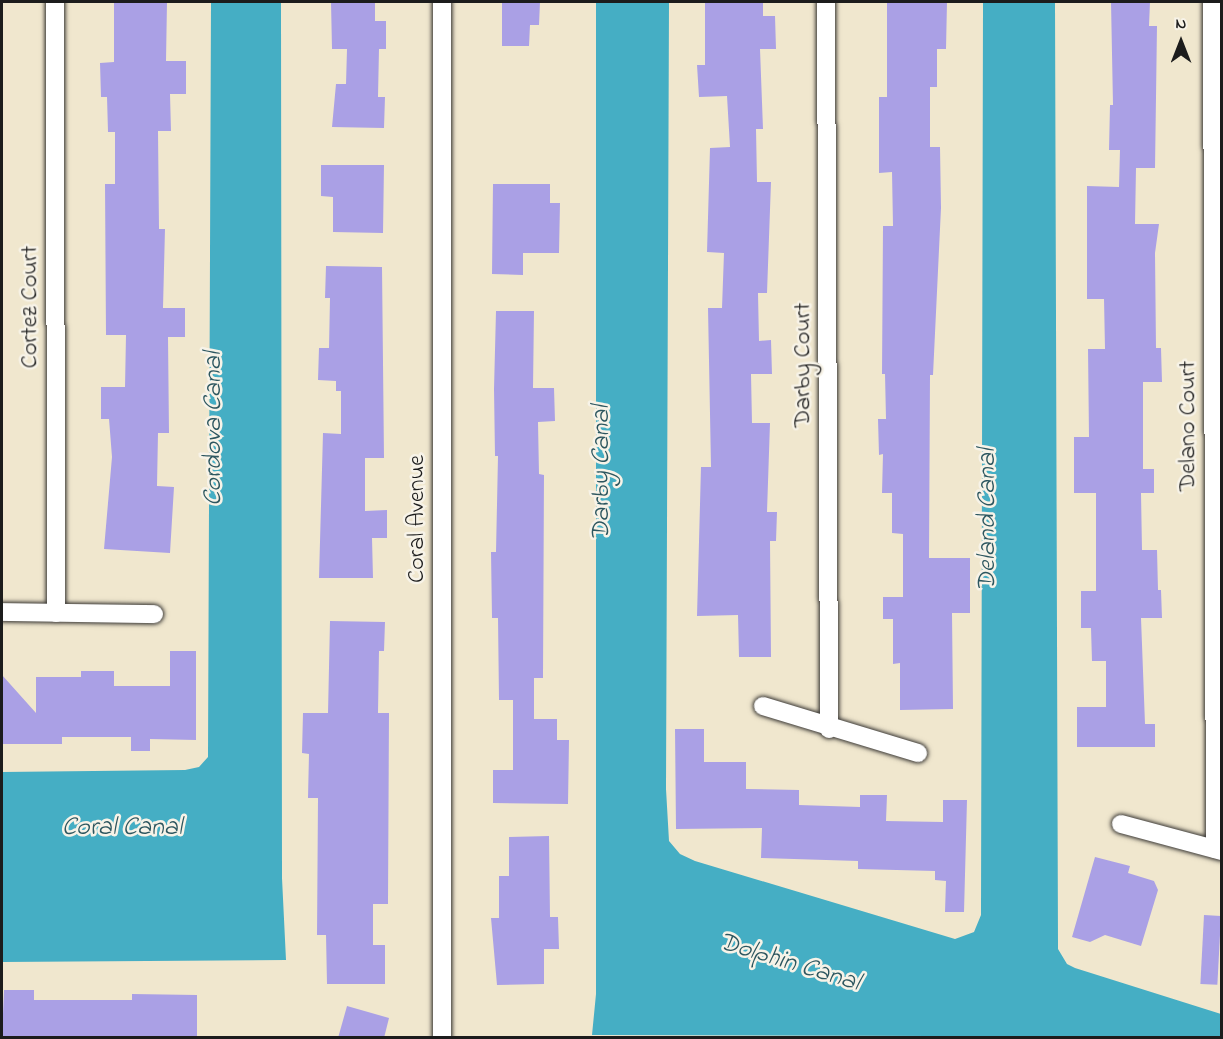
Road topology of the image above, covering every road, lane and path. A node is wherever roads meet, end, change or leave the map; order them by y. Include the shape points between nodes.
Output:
1 (55, 2) edge
2 (442, 2) edge
3 (826, 2) edge
4 (1212, 2) edge
5 (2, 612) edge
6 (56, 613) junction
7 (154, 614) dead end
8 (763, 706) dead end
9 (829, 729) junction
10 (918, 753) dead end
11 (1121, 824) dead end
12 (1218, 850) edge
13 (442, 1038) edge

1 - 6 street, Cortez Court
2 - 13 street, Coral Avenue
3 - 9 street, Darby Court
4 - 12 street, Delano Court
5 - 6 street
6 - 7 street
8 - 9 street
9 - 10 street
11 - 12 street, Delano Court

